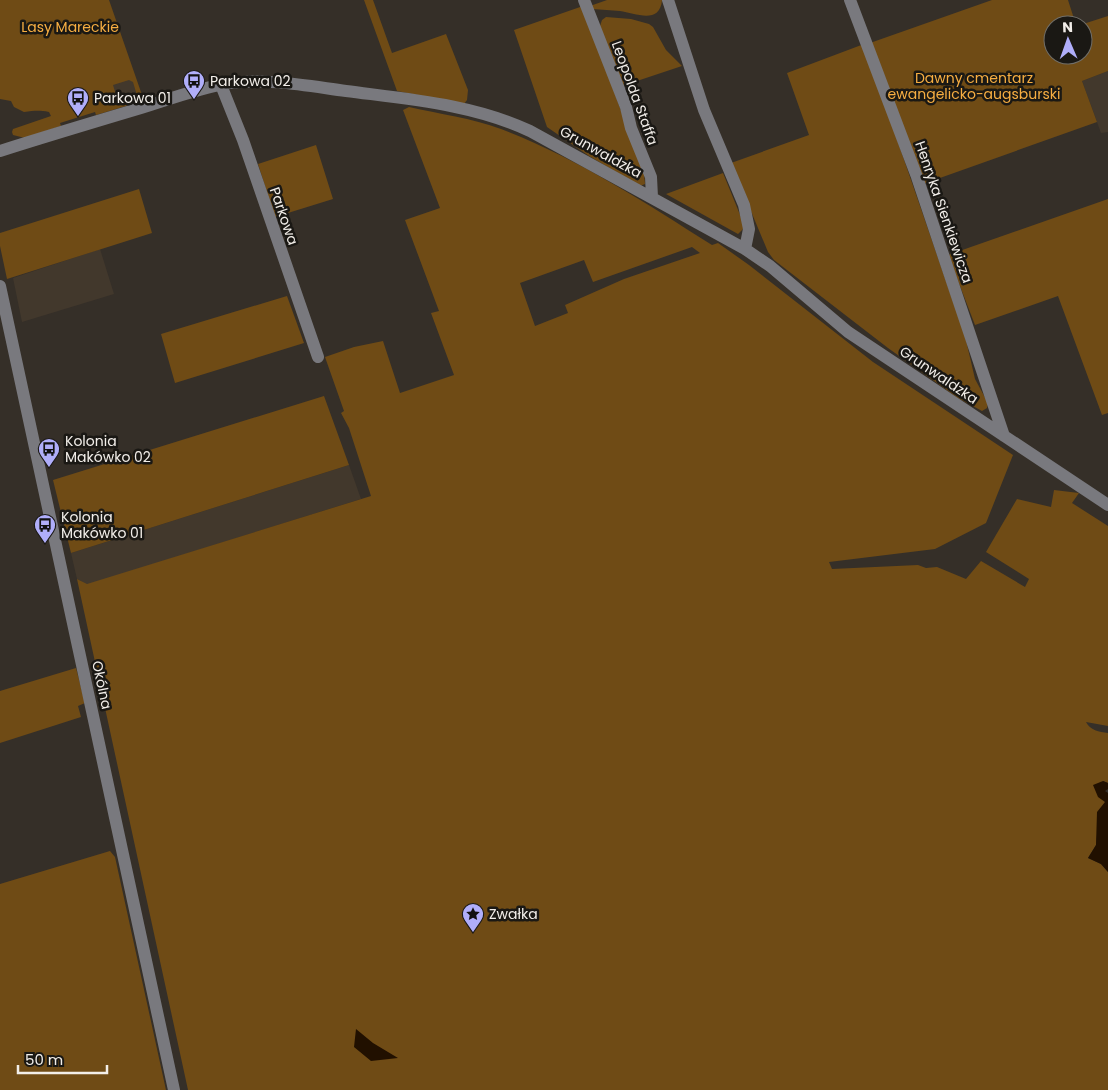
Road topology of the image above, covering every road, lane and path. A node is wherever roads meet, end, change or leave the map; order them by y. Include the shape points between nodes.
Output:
1 (584, 0) edge
2 (668, 0) edge
3 (850, 0) edge
4 (221, 85) junction
5 (0, 151) edge
6 (652, 197) junction
7 (745, 249) junction
8 (0, 286) edge
9 (318, 357) dead end
10 (1004, 436) junction
11 (1108, 505) edge
12 (174, 1090) edge

1 - 6 street, Leopolda Staffa via 651,177
2 - 7 street via 704,110 744,205 749,229
3 - 10 street, Henryka Sienkiewicza via 917,177
4 - 5 street, Grunwaldzka
4 - 6 street, Grunwaldzka via 263,82 322,88 404,98 474,112 530,131
4 - 9 street, Parkowa
6 - 7 street, Grunwaldzka
7 - 10 street, Grunwaldzka via 848,332
8 - 12 street, Okólna
10 - 11 street, Grunwaldzka

